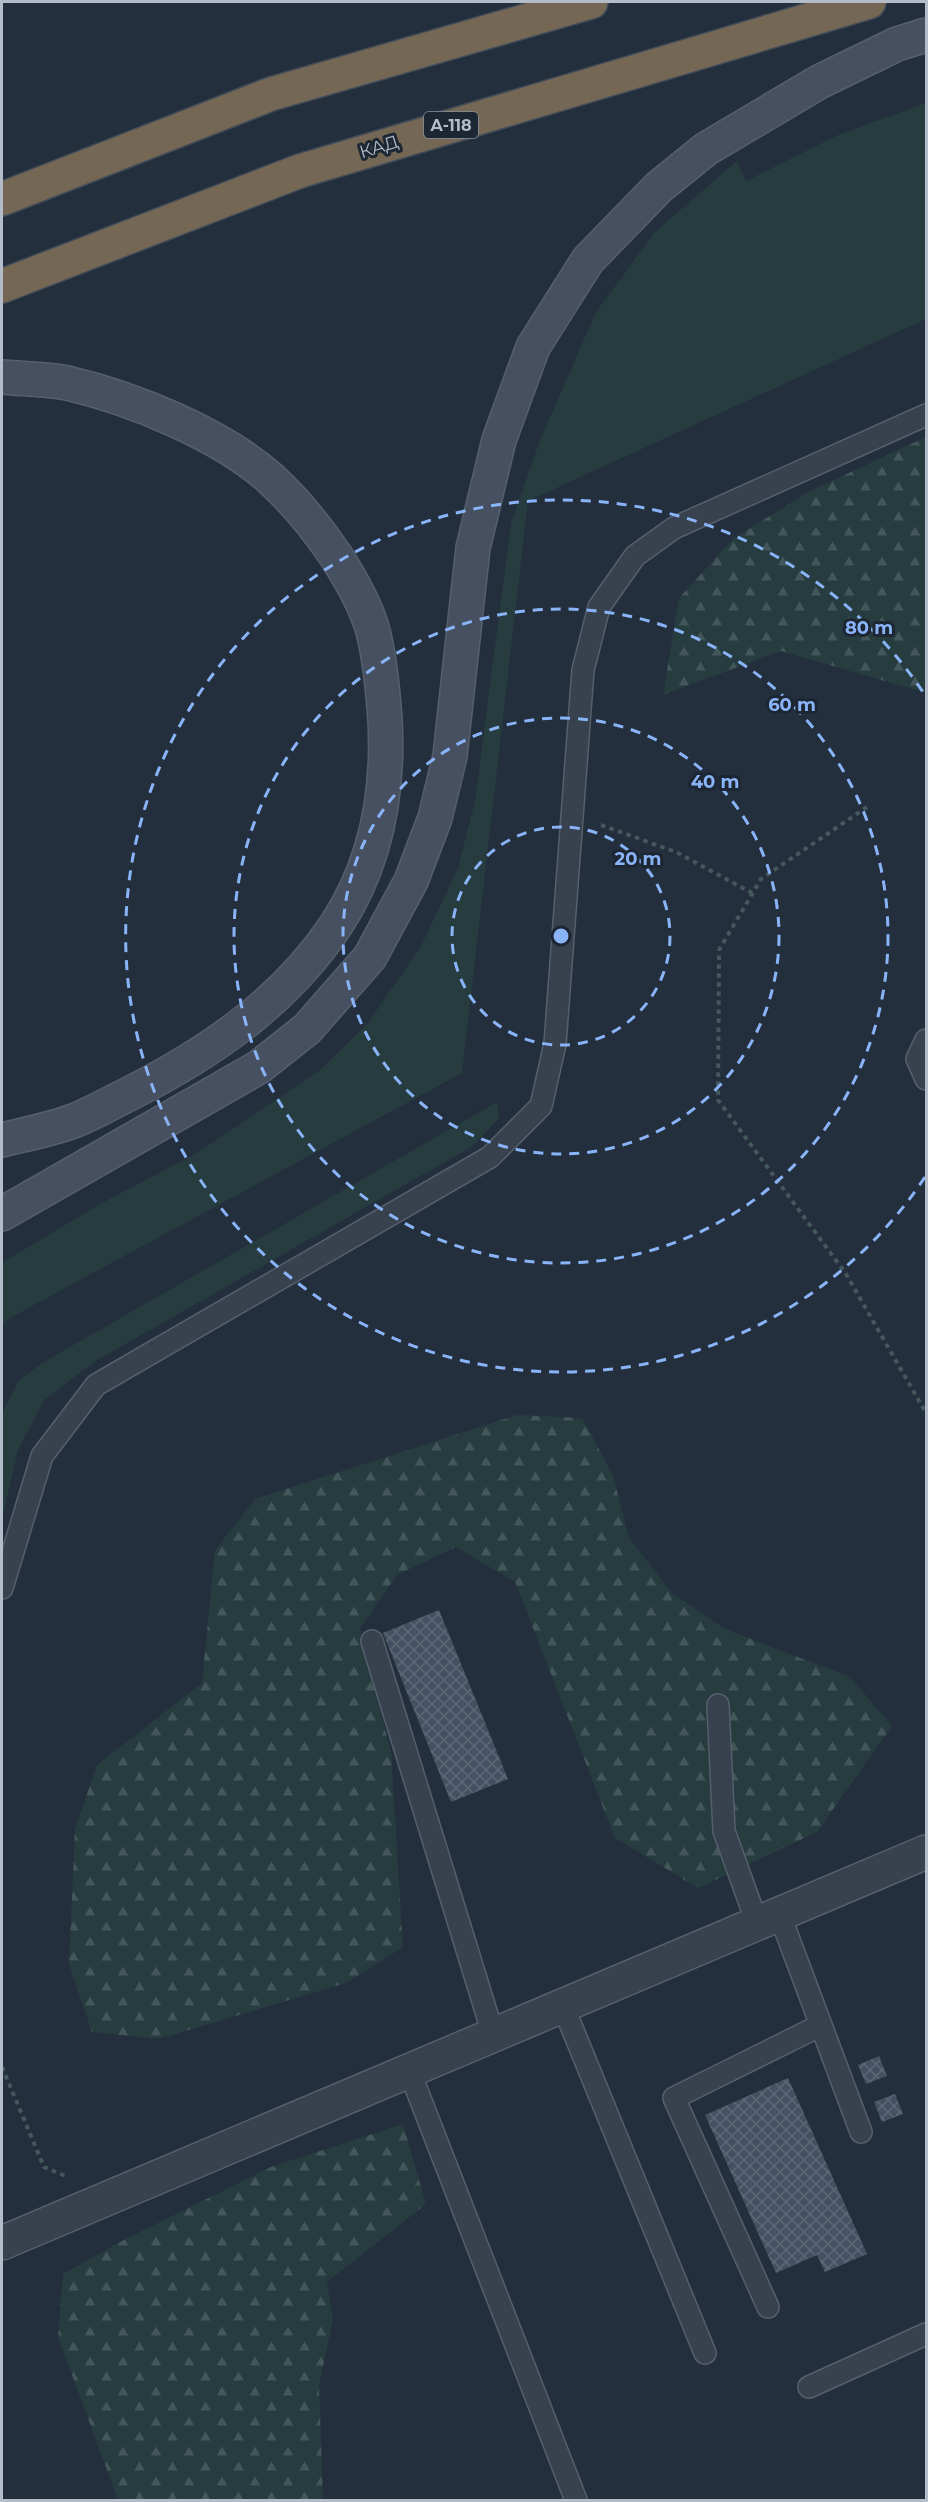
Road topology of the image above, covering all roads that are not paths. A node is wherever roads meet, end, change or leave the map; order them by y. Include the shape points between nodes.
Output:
1 (591, 2) edge
2 (869, 2) edge
3 (927, 36) edge
4 (2, 199) edge
5 (2, 286) edge
6 (2, 377) edge
7 (927, 415) edge
8 (927, 1040) edge
9 (927, 1079) edge
10 (2, 1140) edge
11 (2, 1215) edge
12 (2, 1588) edge
13 (372, 1641) dead end
14 (718, 1705) dead end
15 (927, 1852) edge
16 (768, 1918) junction
17 (563, 2006) junction
18 (821, 2025) junction
19 (494, 2034) junction
20 (409, 2070) junction
21 (861, 2132) dead end
22 (2, 2243) edge
23 (768, 2307) dead end
24 (927, 2334) edge
25 (705, 2353) dead end
26 (809, 2387) dead end
27 (576, 2500) edge

1 - 4 highway via 271,94
2 - 5 highway, КАД / А-118 via 300,171
3 - 11 main road via 897,44 819,82 706,148 659,187 588,260 533,347 500,440 473,548 450,756 435,818 411,881 370,957 307,1029 259,1067
6 - 10 main road via 66,383 148,408 221,444 269,478 315,525 348,575 372,629 382,684 386,742 377,834 363,877 336,924 282,991 200,1056 150,1084 75,1120
7 - 12 lane via 674,528 635,556 599,607 583,670 555,1044 542,1106 490,1157 96,1385 42,1456
8 - 9 lane via 917,1059
13 - 19 lane
14 - 16 lane via 724,1831
15 - 16 street
16 - 17 street
16 - 18 lane
17 - 19 street
17 - 25 lane
18 - 21 lane
18 - 23 lane via 674,2098
19 - 20 street
20 - 22 street
20 - 27 lane
24 - 26 lane

